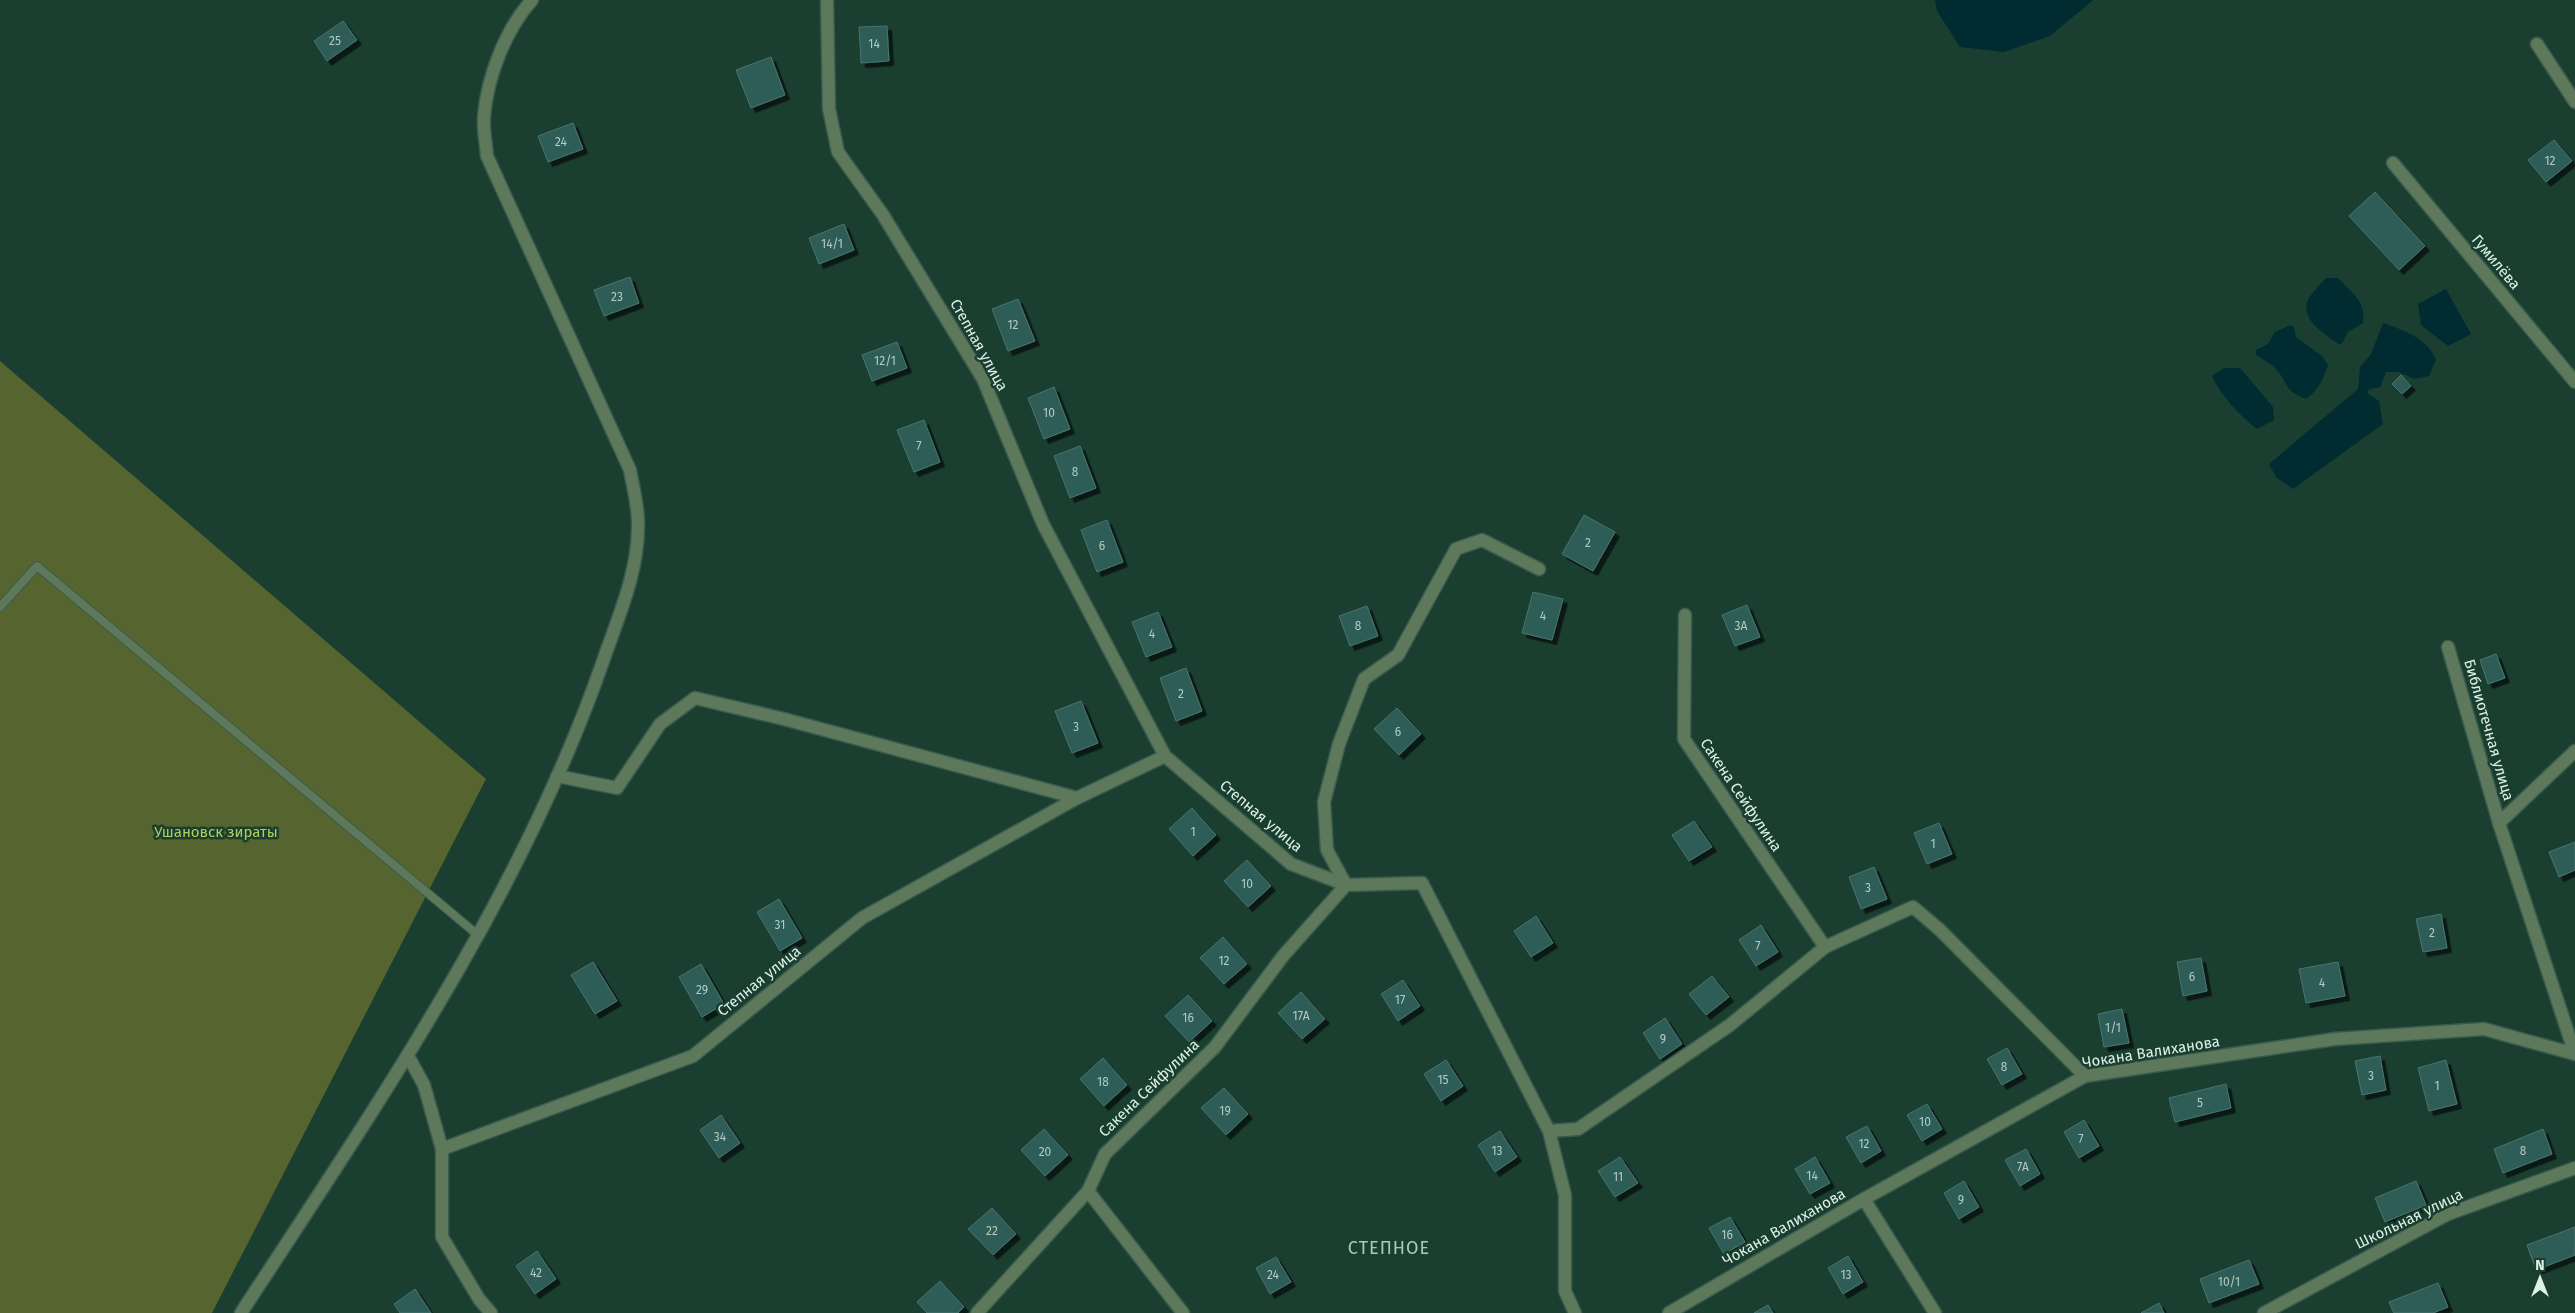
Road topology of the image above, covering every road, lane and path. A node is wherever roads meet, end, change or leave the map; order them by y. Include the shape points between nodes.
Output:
1 (532, 0) edge
2 (827, 0) edge
3 (2537, 44) dead end
4 (2575, 102) edge
5 (2393, 163) dead end
6 (2575, 382) edge
7 (1539, 569) dead end
8 (0, 607) edge
9 (1685, 615) dead end
10 (2448, 647) dead end
11 (2575, 751) edge
12 (1165, 756) junction
13 (558, 776) junction
14 (1077, 798) junction
15 (2499, 823) junction
16 (1346, 885) junction
17 (479, 936) junction
18 (1825, 947) junction
19 (2575, 1054) edge
20 (408, 1056) junction
21 (2085, 1076) junction
22 (1550, 1131) junction
23 (442, 1149) junction
24 (2575, 1168) edge
25 (1088, 1191) junction
26 (1864, 1199) junction
27 (241, 1313) edge
28 (491, 1313) edge
29 (977, 1313) edge
30 (1183, 1313) edge
31 (1575, 1313) edge
32 (1669, 1313) edge
33 (1935, 1313) edge
34 (2264, 1313) edge

1 - 13 street via 508,37 488,86 483,119 487,156 630,470 638,526 630,582
2 - 12 street, Степная улица via 830,109 838,152 883,215 983,379 1043,524
3 - 4 street
5 - 6 street, Гумилёва
7 - 16 street via 1482,540 1456,549 1398,655 1364,679 1339,744 1324,802 1327,850
8 - 17 lane via 37,566
9 - 18 street, Сакена Сейфулина via 1684,739
10 - 15 street, Библиотечная улица
11 - 15 street, Библиотечная улица
12 - 14 street, Степная улица
12 - 16 street, Степная улица via 1291,864
13 - 14 street via 617,788 660,724 695,698
13 - 17 street
14 - 23 street, Степная улица via 862,918 693,1056
15 - 19 street, Библиотечная улица
16 - 22 street via 1422,883
16 - 25 street, Сакена Сейфулина via 1283,956 1215,1047 1105,1154
17 - 20 street
18 - 21 street via 1914,907
18 - 22 street via 1730,1025 1578,1129
19 - 21 street, Чокана Валиханова via 2484,1029 2335,1039
20 - 23 street via 424,1085
20 - 27 street
21 - 26 street, Чокана Валиханова
22 - 31 street via 1565,1195 1565,1291
23 - 28 street via 442,1237
24 - 34 street, Школьная улица via 2448,1214
25 - 29 street, Сакена Сейфулина
25 - 30 street
26 - 32 street, Чокана Валиханова
26 - 33 street

